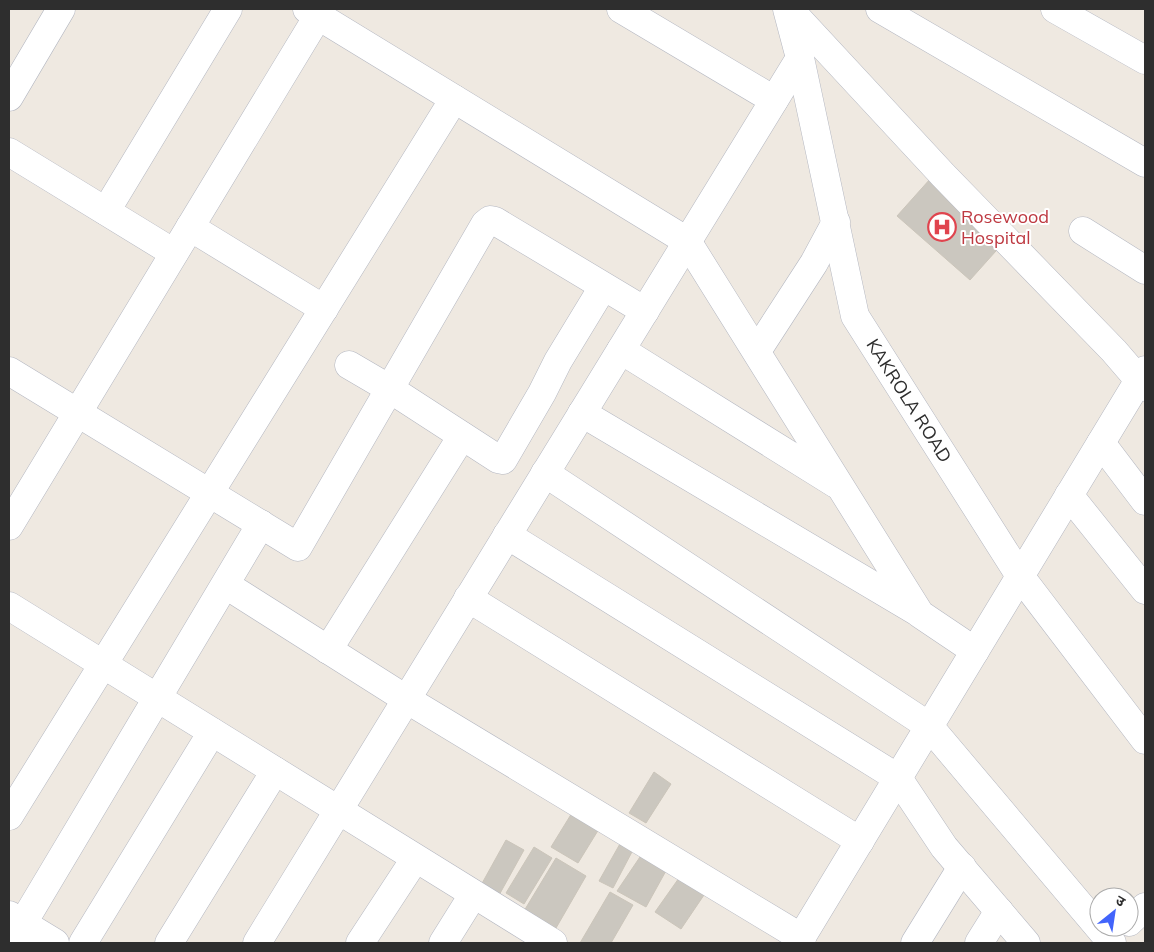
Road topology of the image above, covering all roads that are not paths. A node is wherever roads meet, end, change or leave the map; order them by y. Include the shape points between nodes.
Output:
1 (61, 9) edge
2 (228, 9) edge
3 (622, 9) edge
4 (788, 9) edge
5 (880, 9) edge
6 (1055, 9) edge
7 (312, 12) edge
8 (649, 16) edge
9 (800, 58) junction
10 (1145, 60) edge
11 (9, 97) edge
12 (454, 99) junction
13 (774, 100) junction
14 (9, 152) edge
15 (1145, 163) edge
16 (106, 211) junction
17 (836, 222) junction
18 (190, 227) junction
19 (1083, 231) dead end
20 (687, 241) junction
21 (174, 253) junction
22 (1145, 270) edge
23 (603, 287) junction
24 (324, 309) junction
25 (644, 311) junction
26 (621, 350) junction
27 (757, 351) junction
28 (349, 365) dead end
29 (9, 371) edge
30 (1144, 373) edge
31 (390, 390) junction
32 (77, 413) junction
33 (582, 413) junction
34 (462, 436) junction
35 (1101, 442) junction
36 (545, 473) junction
37 (842, 488) junction
38 (209, 493) junction
39 (1069, 495) junction
40 (1145, 501) edge
41 (261, 524) junction
42 (9, 526) edge
43 (507, 535) junction
44 (1020, 576) junction
45 (226, 585) junction
46 (1145, 590) edge
47 (468, 598) junction
48 (9, 606) edge
49 (920, 614) junction
50 (328, 650) junction
51 (975, 651) junction
52 (103, 664) junction
53 (157, 698) junction
54 (406, 699) junction
55 (929, 726) junction
56 (212, 732) junction
57 (1145, 740) edge
58 (275, 771) junction
59 (898, 778) junction
60 (338, 810) junction
61 (9, 816) edge
62 (860, 841) junction
63 (416, 859) junction
64 (962, 868) junction
65 (473, 895) junction
66 (999, 911) junction
67 (14, 927) edge
68 (521, 935) edge
69 (1112, 938) edge
70 (800, 940) edge
71 (55, 943) edge
72 (83, 943) edge
73 (169, 943) edge
74 (256, 943) edge
75 (360, 943) edge
76 (443, 943) edge
77 (553, 943) edge
78 (915, 943) edge
79 (979, 943) edge
80 (1026, 943) edge

1 - 11 street
2 - 16 street
3 - 8 street
4 - 9 street, KAKROLA ROAD
4 - 30 street via 1114,351
5 - 15 street
6 - 10 street
7 - 12 street
7 - 18 street
8 - 13 street
9 - 13 street
9 - 17 street, KAKROLA ROAD
12 - 20 street
12 - 24 street
13 - 20 street
14 - 16 street
16 - 21 street
17 - 27 street via 814,263
17 - 44 street, KAKROLA ROAD via 857,319
18 - 21 street
18 - 24 street
19 - 22 street
20 - 25 street
20 - 27 street
21 - 32 street
23 - 25 street
23 - 31 street via 490,220
23 - 34 street via 505,458 498,459
24 - 38 street
25 - 26 street
26 - 33 street
26 - 37 street
27 - 37 street
28 - 31 street
29 - 32 street
30 - 35 street
31 - 34 street
31 - 41 street via 298,547
32 - 38 street
32 - 42 street
33 - 36 street
33 - 49 street
34 - 50 street
35 - 39 street
35 - 40 street
36 - 43 street
36 - 55 street
37 - 49 street
38 - 41 street
38 - 52 street
39 - 44 street
39 - 46 street
41 - 45 street
43 - 47 street
43 - 59 street
44 - 51 street
44 - 57 street, KAKROLA ROAD
45 - 50 street
45 - 53 street
47 - 54 street
47 - 62 street
48 - 52 street
49 - 51 street
50 - 54 street
51 - 55 street
52 - 53 street
52 - 61 street
53 - 56 street
53 - 67 street
54 - 60 street
54 - 70 street
55 - 59 street
55 - 69 street
56 - 58 street
56 - 72 street
58 - 60 street
58 - 73 street
59 - 62 street
59 - 64 street
60 - 63 street
60 - 74 street
62 - 70 street
63 - 65 street
63 - 75 street
64 - 66 street
64 - 78 street
65 - 68 street
65 - 76 street
66 - 79 street
66 - 80 street
67 - 71 street
68 - 77 street

